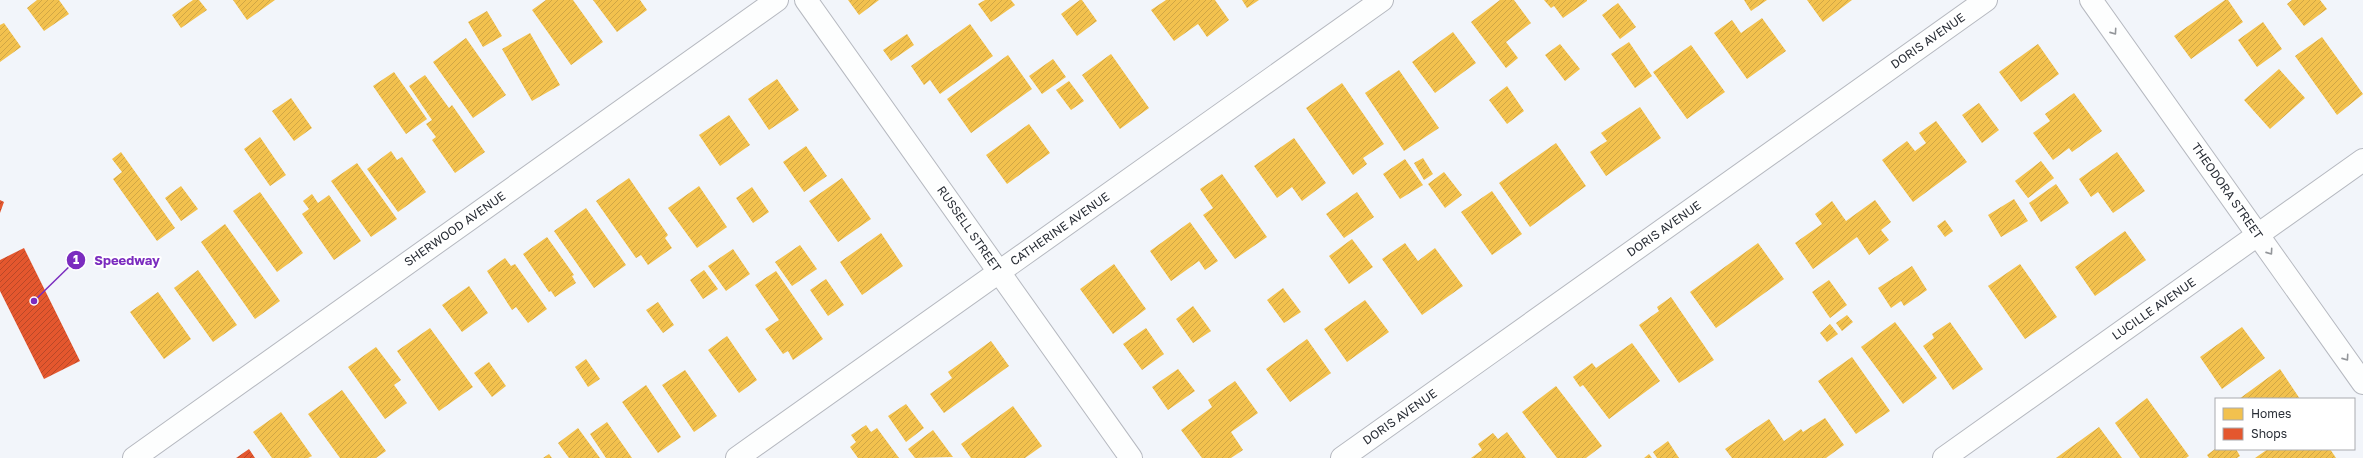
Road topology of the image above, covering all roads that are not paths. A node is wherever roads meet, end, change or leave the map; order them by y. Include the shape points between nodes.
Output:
1 (777, 0) edge
2 (806, 0) edge
3 (1382, 0) edge
4 (1986, 0) edge
5 (2092, 0) edge
6 (2363, 160) edge
7 (2258, 235) junction
8 (999, 272) junction
9 (2363, 383) edge
10 (134, 458) edge
11 (737, 458) edge
12 (1131, 458) edge
13 (1342, 458) edge
14 (1944, 458) edge

1 - 10 street, SHERWOOD AVENUE
2 - 8 street, RUSSELL STREET
3 - 8 street, CATHERINE AVENUE
4 - 13 street, DORIS AVENUE
5 -> 7 street, THEODORA STREET
6 - 7 street, LUCILLE AVENUE
7 -> 9 street, THEODORA STREET
7 - 14 street, LUCILLE AVENUE
8 - 11 street, CATHERINE AVENUE
8 - 12 street, RUSSELL STREET

